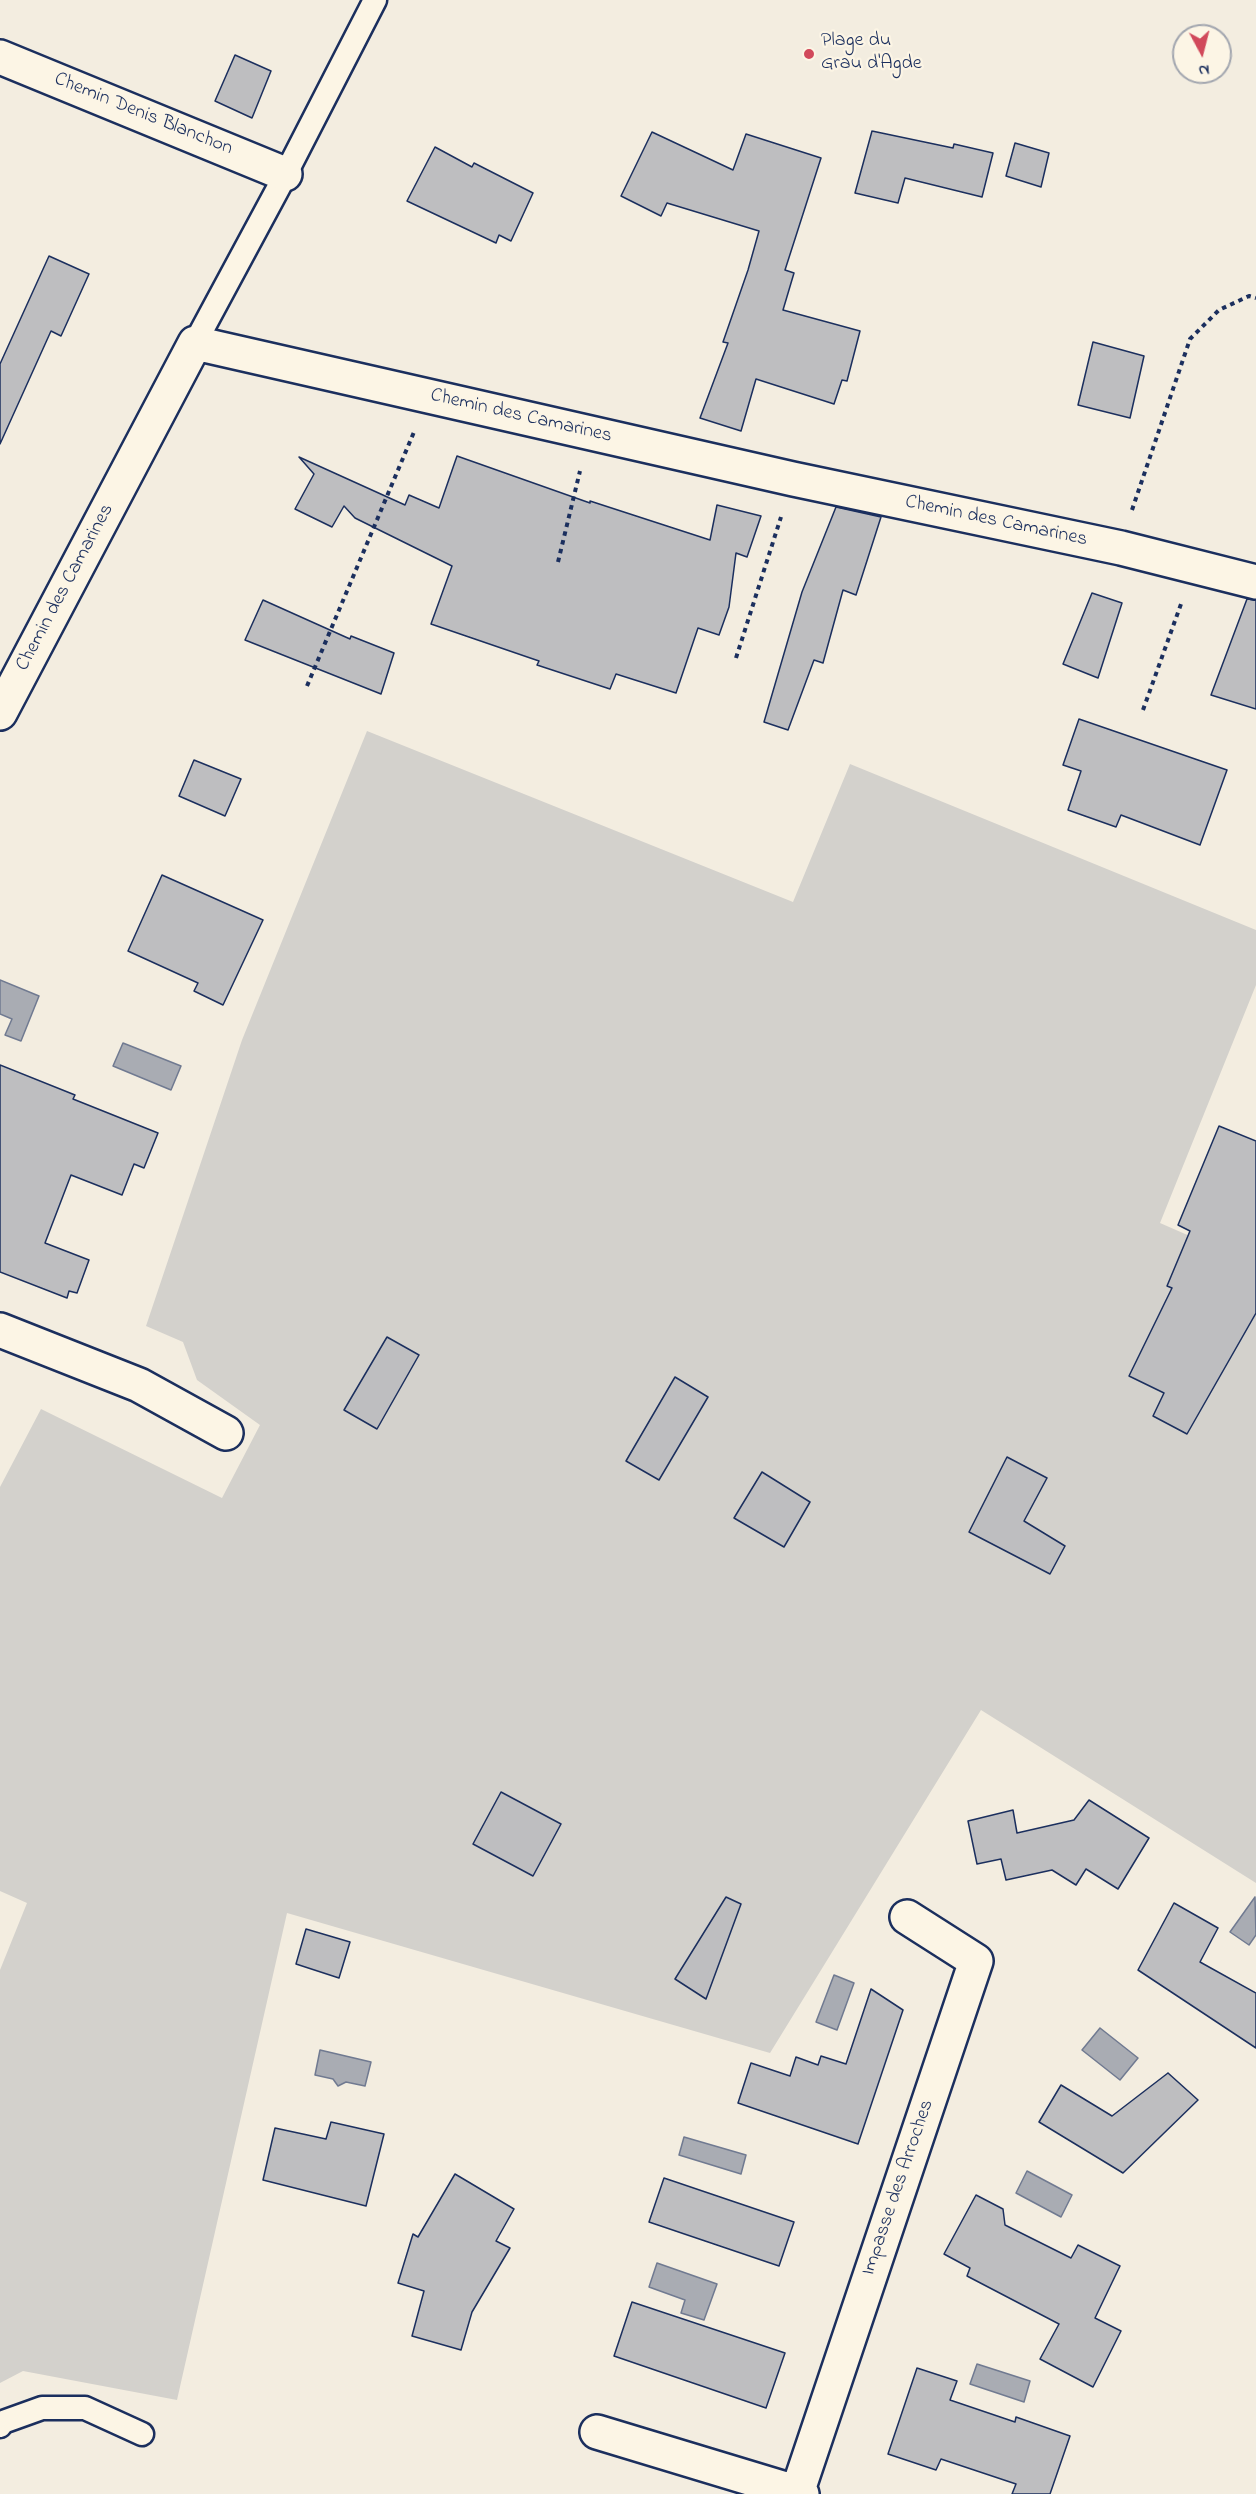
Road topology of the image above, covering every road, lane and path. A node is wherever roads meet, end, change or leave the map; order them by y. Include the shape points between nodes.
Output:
1 (375, 0) edge
2 (0, 57) edge
3 (285, 174) junction
4 (1256, 298) edge
5 (195, 343) junction
6 (429, 396) junction
7 (591, 433) junction
8 (793, 479) junction
9 (1121, 548) junction
10 (558, 562) dead end
11 (1195, 566) junction
12 (1256, 582) edge
13 (736, 658) dead end
14 (307, 686) dead end
15 (1143, 710) dead end
16 (0, 713) edge
17 (0, 1330) edge
18 (226, 1433) dead end
19 (907, 1917) dead end
20 (0, 2426) edge
21 (597, 2432) dead end
22 (142, 2434) dead end
23 (799, 2493) edge

1 - 3 lane
2 - 3 street, Chemin Denis Blanchon
3 - 5 lane
4 - 9 path via 1249,296 1219,310 1190,339
5 - 6 street, Chemin des Camarines
5 - 16 street, Chemin des Camarines
6 - 7 street, Chemin des Camarines
6 - 14 path
7 - 8 street, Chemin des Camarines
7 - 10 path
8 - 9 street, Chemin des Camarines
8 - 13 path
9 - 11 street, Chemin des Camarines
11 - 12 street, Chemin des Camarines
11 - 15 path
17 - 18 street via 139,1385
19 - 23 street, Impasse des Arroches via 976,1961
20 - 22 lane via 42,2408 85,2408
21 - 23 street

